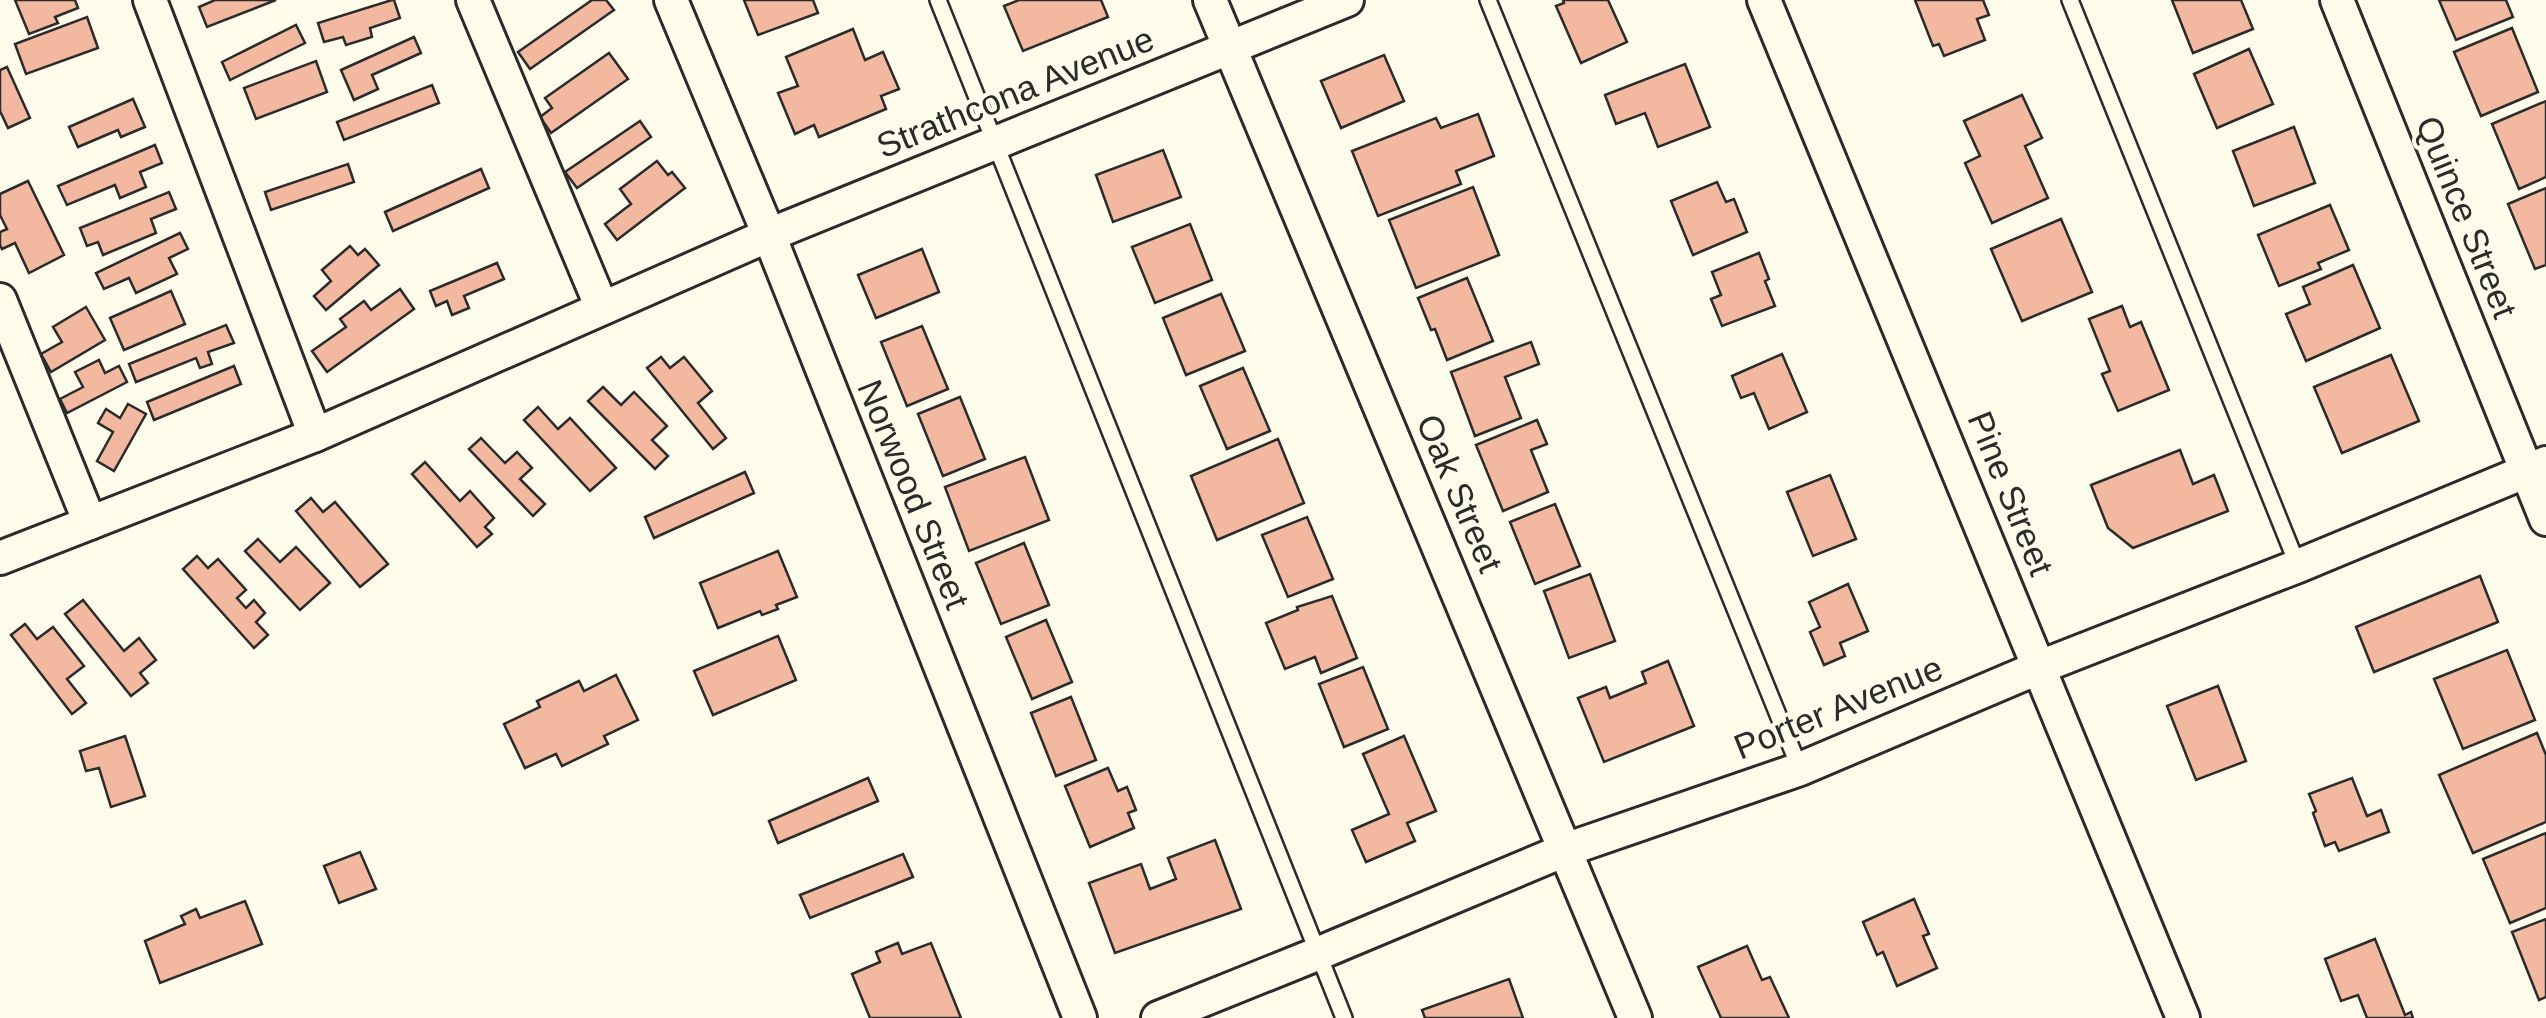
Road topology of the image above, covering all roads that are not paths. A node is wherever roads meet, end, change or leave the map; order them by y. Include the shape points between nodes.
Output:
1 (150, 0) edge
2 (473, 0) edge
3 (671, 0) edge
4 (938, 0) edge
5 (1210, 0) edge
6 (1347, 0) edge
7 (1488, 0) edge
8 (1764, 0) edge
9 (2070, 0) edge
10 (2337, 0) edge
11 (1229, 47) junction
12 (996, 144) junction
13 (769, 235) junction
14 (0, 300) edge
15 (602, 308) junction
16 (315, 435) junction
17 (2536, 467) edge
18 (2546, 519) edge
19 (90, 523) junction
20 (0, 558) edge
21 (2298, 566) junction
22 (2040, 667) junction
23 (1800, 770) junction
24 (1566, 850) junction
25 (1317, 954) junction
26 (1080, 1018) edge
27 (1158, 1018) edge
28 (1344, 1018) edge
29 (1635, 1018) edge
30 (2183, 1018) edge

1 - 16 street
2 - 15 street
3 - 13 street, Norwood Street
4 - 12 lane
5 - 11 street, Oak Street
6 - 11 street, Strathcona Avenue
7 - 23 lane
8 - 22 street, Pine Street
9 - 21 lane
10 - 17 street, Quince Street
11 - 12 street, Strathcona Avenue
11 - 24 street, Oak Street
12 - 13 street, Strathcona Avenue
12 - 25 lane
13 - 15 street, Strathcona Avenue
13 - 26 street, Norwood Street
14 - 19 street
15 - 16 street, Strathcona Avenue
16 - 19 street, Strathcona Avenue
17 - 18 street, Quince Street
17 - 21 street, Porter Avenue
19 - 20 street
21 - 22 street, Porter Avenue
22 - 23 street, Porter Avenue
22 - 30 street, Pine Street
23 - 24 street, Porter Avenue
24 - 25 street, Porter Avenue
24 - 29 street, Oak Street
25 - 27 street, Porter Avenue
25 - 28 lane

